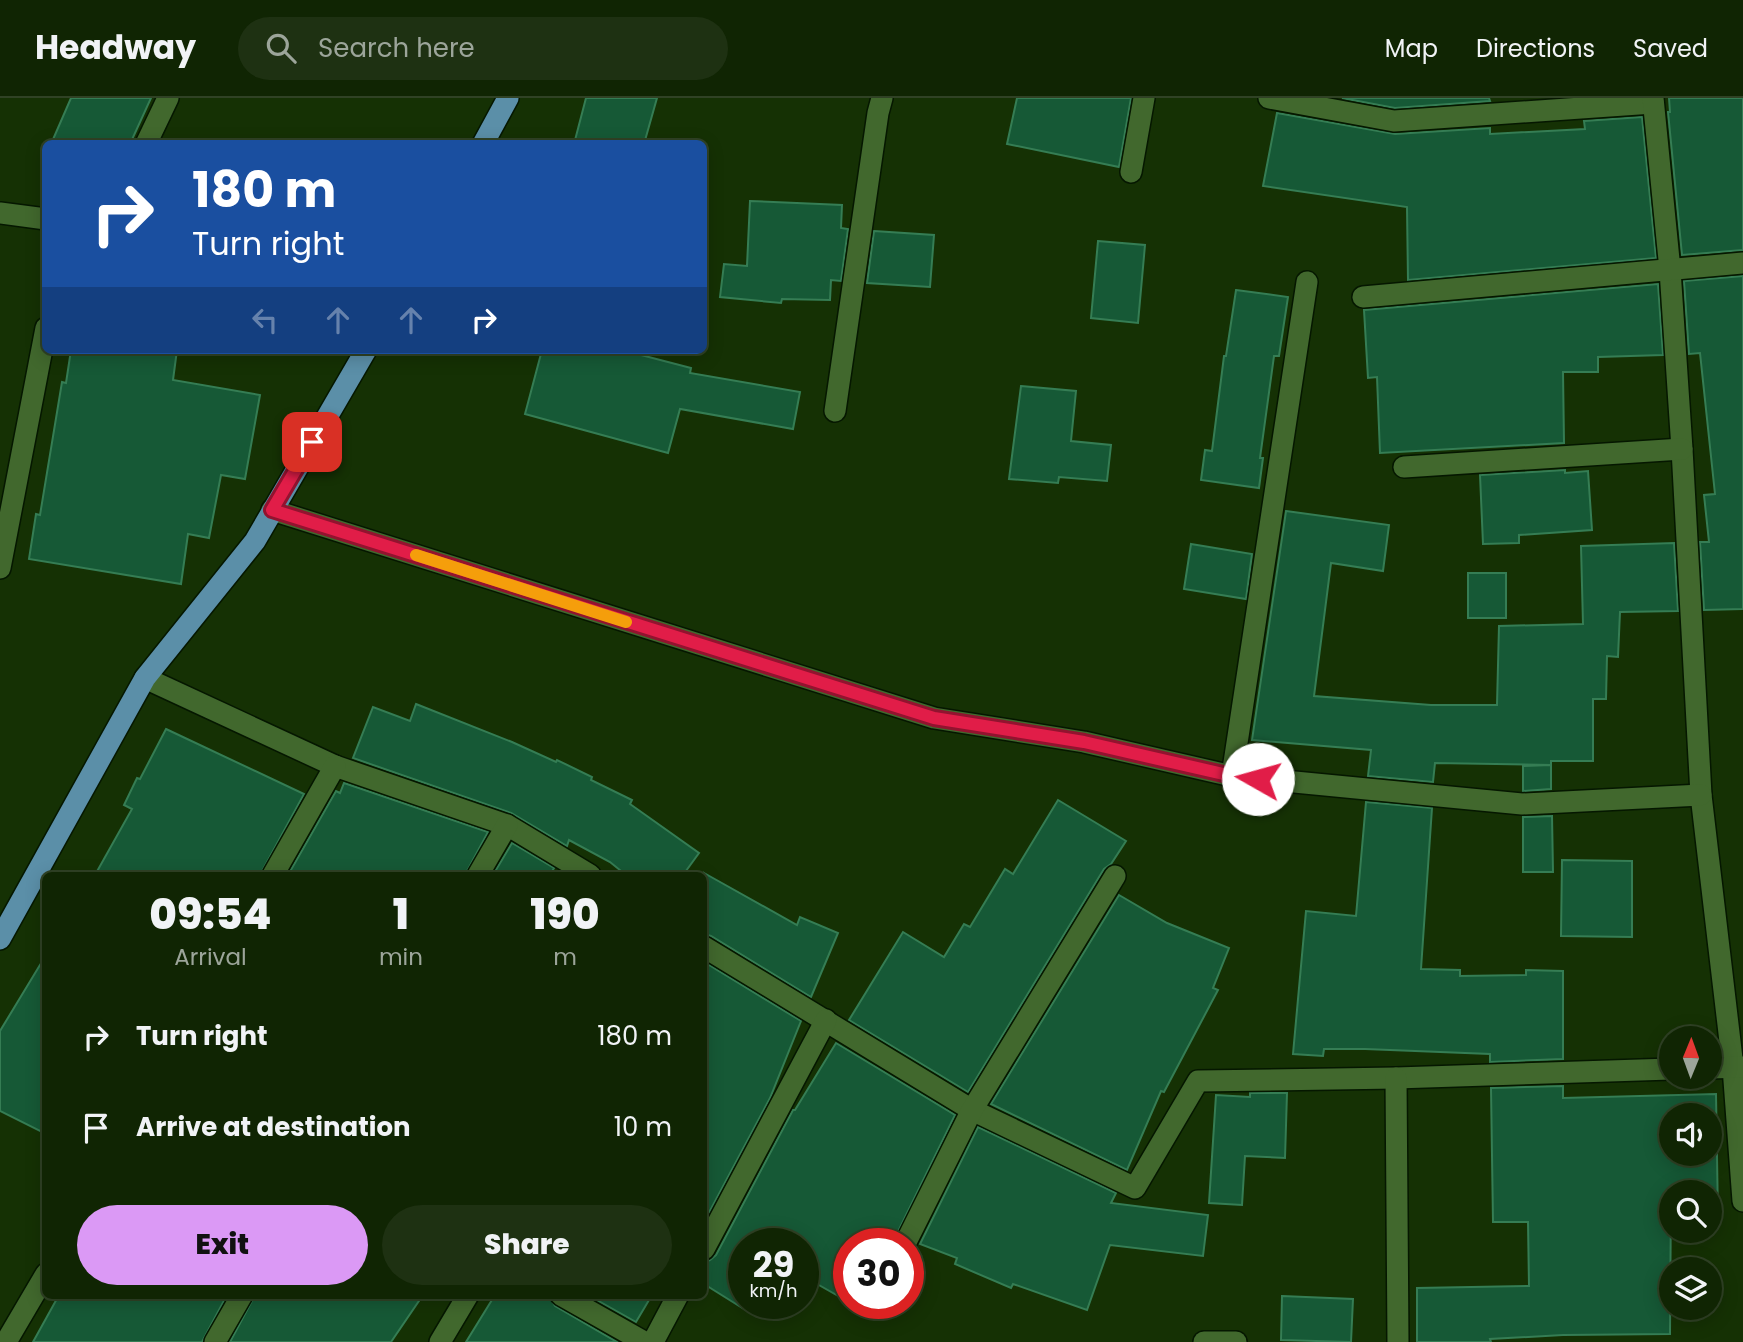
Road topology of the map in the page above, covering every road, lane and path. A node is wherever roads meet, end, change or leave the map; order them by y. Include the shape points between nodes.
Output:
1 (168, 98) edge
2 (508, 98) edge
3 (882, 98) edge
4 (1144, 98) edge
5 (1269, 98) edge
6 (1653, 101) edge
7 (148, 140) edge
8 (484, 140) edge
9 (1131, 172) dead end
10 (0, 213) edge
11 (42, 218) edge
12 (1743, 263) edge
13 (1670, 270) junction
14 (1307, 282) dead end
15 (1363, 297) dead end
16 (42, 349) edge
17 (364, 354) edge
18 (835, 411) dead end
19 (1682, 449) junction
20 (1404, 467) dead end
21 (272, 510) junction
22 (0, 568) edge
23 (145, 678) junction
24 (335, 766) junction
25 (1232, 776) junction
26 (1701, 795) junction
27 (507, 825) junction
28 (275, 872) edge
29 (480, 872) edge
30 (585, 872) edge
31 (1115, 876) dead end
32 (0, 939) edge
33 (707, 949) edge
34 (826, 1020) junction
35 (1738, 1067) edge
36 (1659, 1069) edge
37 (1396, 1079) junction
38 (972, 1110) junction
39 (1743, 1201) edge
40 (913, 1228) edge
41 (707, 1242) edge
42 (42, 1281) edge
43 (240, 1299) edge
44 (466, 1299) edge
45 (568, 1299) edge
46 (676, 1299) edge
47 (6, 1342) edge
48 (215, 1342) edge
49 (440, 1342) edge
50 (645, 1342) edge
51 (653, 1342) edge
52 (1204, 1342) edge
53 (1236, 1342) edge
54 (1398, 1342) edge

1 - 7 street
2 - 8 main road
3 - 18 street
4 - 9 street
5 - 6 street via 1394,121
6 - 13 street
10 - 11 street
12 - 13 street
13 - 15 street
13 - 19 street
14 - 25 street
16 - 22 street
17 - 21 main road
19 - 20 street
19 - 26 street
21 - 23 main road via 255,541
21 - 25 street via 934,718 1084,742
23 - 24 street
23 - 32 main road
24 - 27 street
24 - 28 street
25 - 26 street via 1522,804
26 - 35 street
27 - 29 street
27 - 30 street
31 - 38 street
33 - 34 street
34 - 38 street
34 - 41 street
35 - 39 street
36 - 37 street
37 - 38 street via 1198,1082 1135,1188
37 - 54 street
38 - 40 street
42 - 47 street
43 - 48 street
44 - 49 street
45 - 50 street
46 - 51 street
52 - 53 street

